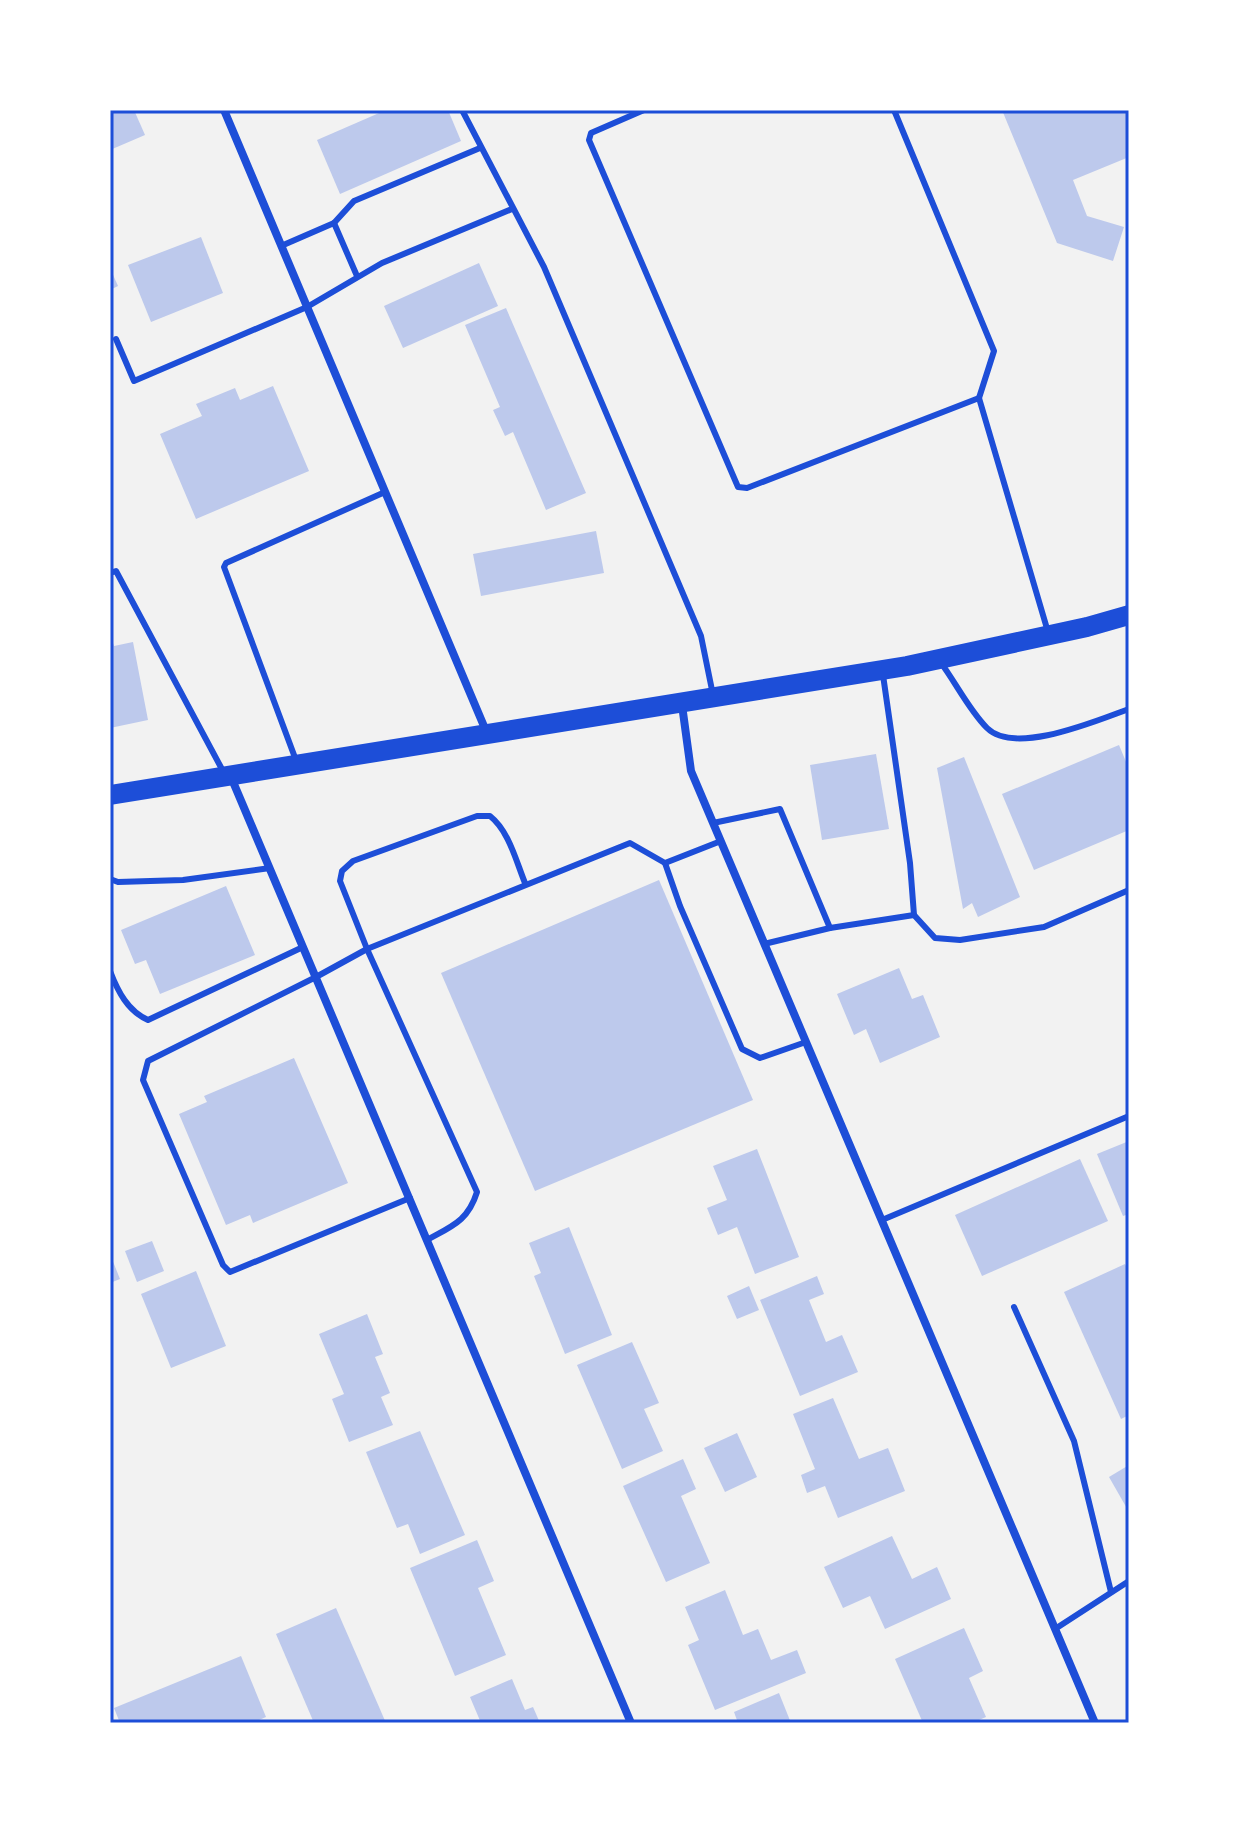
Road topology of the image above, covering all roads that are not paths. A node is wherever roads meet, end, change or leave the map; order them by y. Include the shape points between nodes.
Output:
1 (224, 110) edge
2 (462, 110) edge
3 (644, 110) edge
4 (894, 110) edge
5 (480, 148) junction
6 (512, 209) junction
7 (334, 223) junction
8 (281, 246) junction
9 (357, 276) junction
10 (307, 307) junction
11 (116, 339) dead end
12 (979, 398) junction
13 (385, 492) junction
14 (110, 573) edge
15 (1127, 621) edge
16 (1049, 636) junction
17 (939, 660) junction
18 (882, 671) junction
19 (713, 699) junction
20 (682, 704) junction
21 (1129, 709) edge
22 (488, 736) junction
23 (298, 765) junction
24 (228, 776) junction
25 (110, 795) edge
26 (713, 823) junction
27 (721, 841) junction
28 (665, 863) junction
29 (270, 868) junction
30 (110, 879) edge
31 (525, 883) junction
32 (1129, 890) edge
33 (914, 915) junction
34 (830, 928) junction
35 (764, 944) junction
36 (303, 947) junction
37 (367, 949) junction
38 (110, 971) edge
39 (316, 977) junction
40 (806, 1042) junction
41 (1129, 1116) edge
42 (410, 1198) junction
43 (882, 1220) junction
44 (427, 1240) junction
45 (1014, 1307) dead end
46 (1129, 1581) edge
47 (1111, 1592) junction
48 (1055, 1629) junction
49 (631, 1723) edge
50 (1095, 1723) edge

1 - 8 street
2 - 5 lane
3 - 12 lane via 591,133 589,140 738,487 747,488
4 - 12 lane via 994,351
5 - 6 lane
5 - 7 lane via 354,201
6 - 9 lane
6 - 19 lane via 544,267 701,636
7 - 8 lane
7 - 9 lane
8 - 10 street
9 - 10 lane
10 - 11 lane via 134,381
10 - 13 street
12 - 16 lane
13 - 22 street
13 - 23 lane via 224,567
14 - 24 lane via 116,571
15 - 16 main road
16 - 17 main road
17 - 18 main road
17 - 21 lane via 989,730 1006,738 1065,731
18 - 19 main road
18 - 33 lane
19 - 20 main road
20 - 22 main road
20 - 26 street via 691,771
22 - 23 main road
23 - 24 main road
24 - 25 main road
24 - 29 street
26 - 27 street
26 - 34 lane via 780,809
27 - 28 lane
27 - 35 street
28 - 31 lane via 630,843
28 - 40 lane via 742,1049 760,1058
29 - 30 lane via 183,880
29 - 36 street
31 - 37 lane
31 - 37 lane via 506,837 490,816 477,816 353,861 340,881
32 - 33 lane via 1044,927 960,940 935,938
33 - 34 lane
34 - 35 lane
35 - 40 street
36 - 38 lane via 148,1020 134,1014
36 - 39 street
37 - 39 lane
37 - 44 lane via 477,1192 462,1221
39 - 42 street
39 - 42 lane via 148,1061 143,1080 230,1272
40 - 43 street
41 - 43 lane
42 - 44 street
43 - 48 street
44 - 49 street
45 - 47 lane via 1074,1441
46 - 47 lane
47 - 48 lane
48 - 50 street

